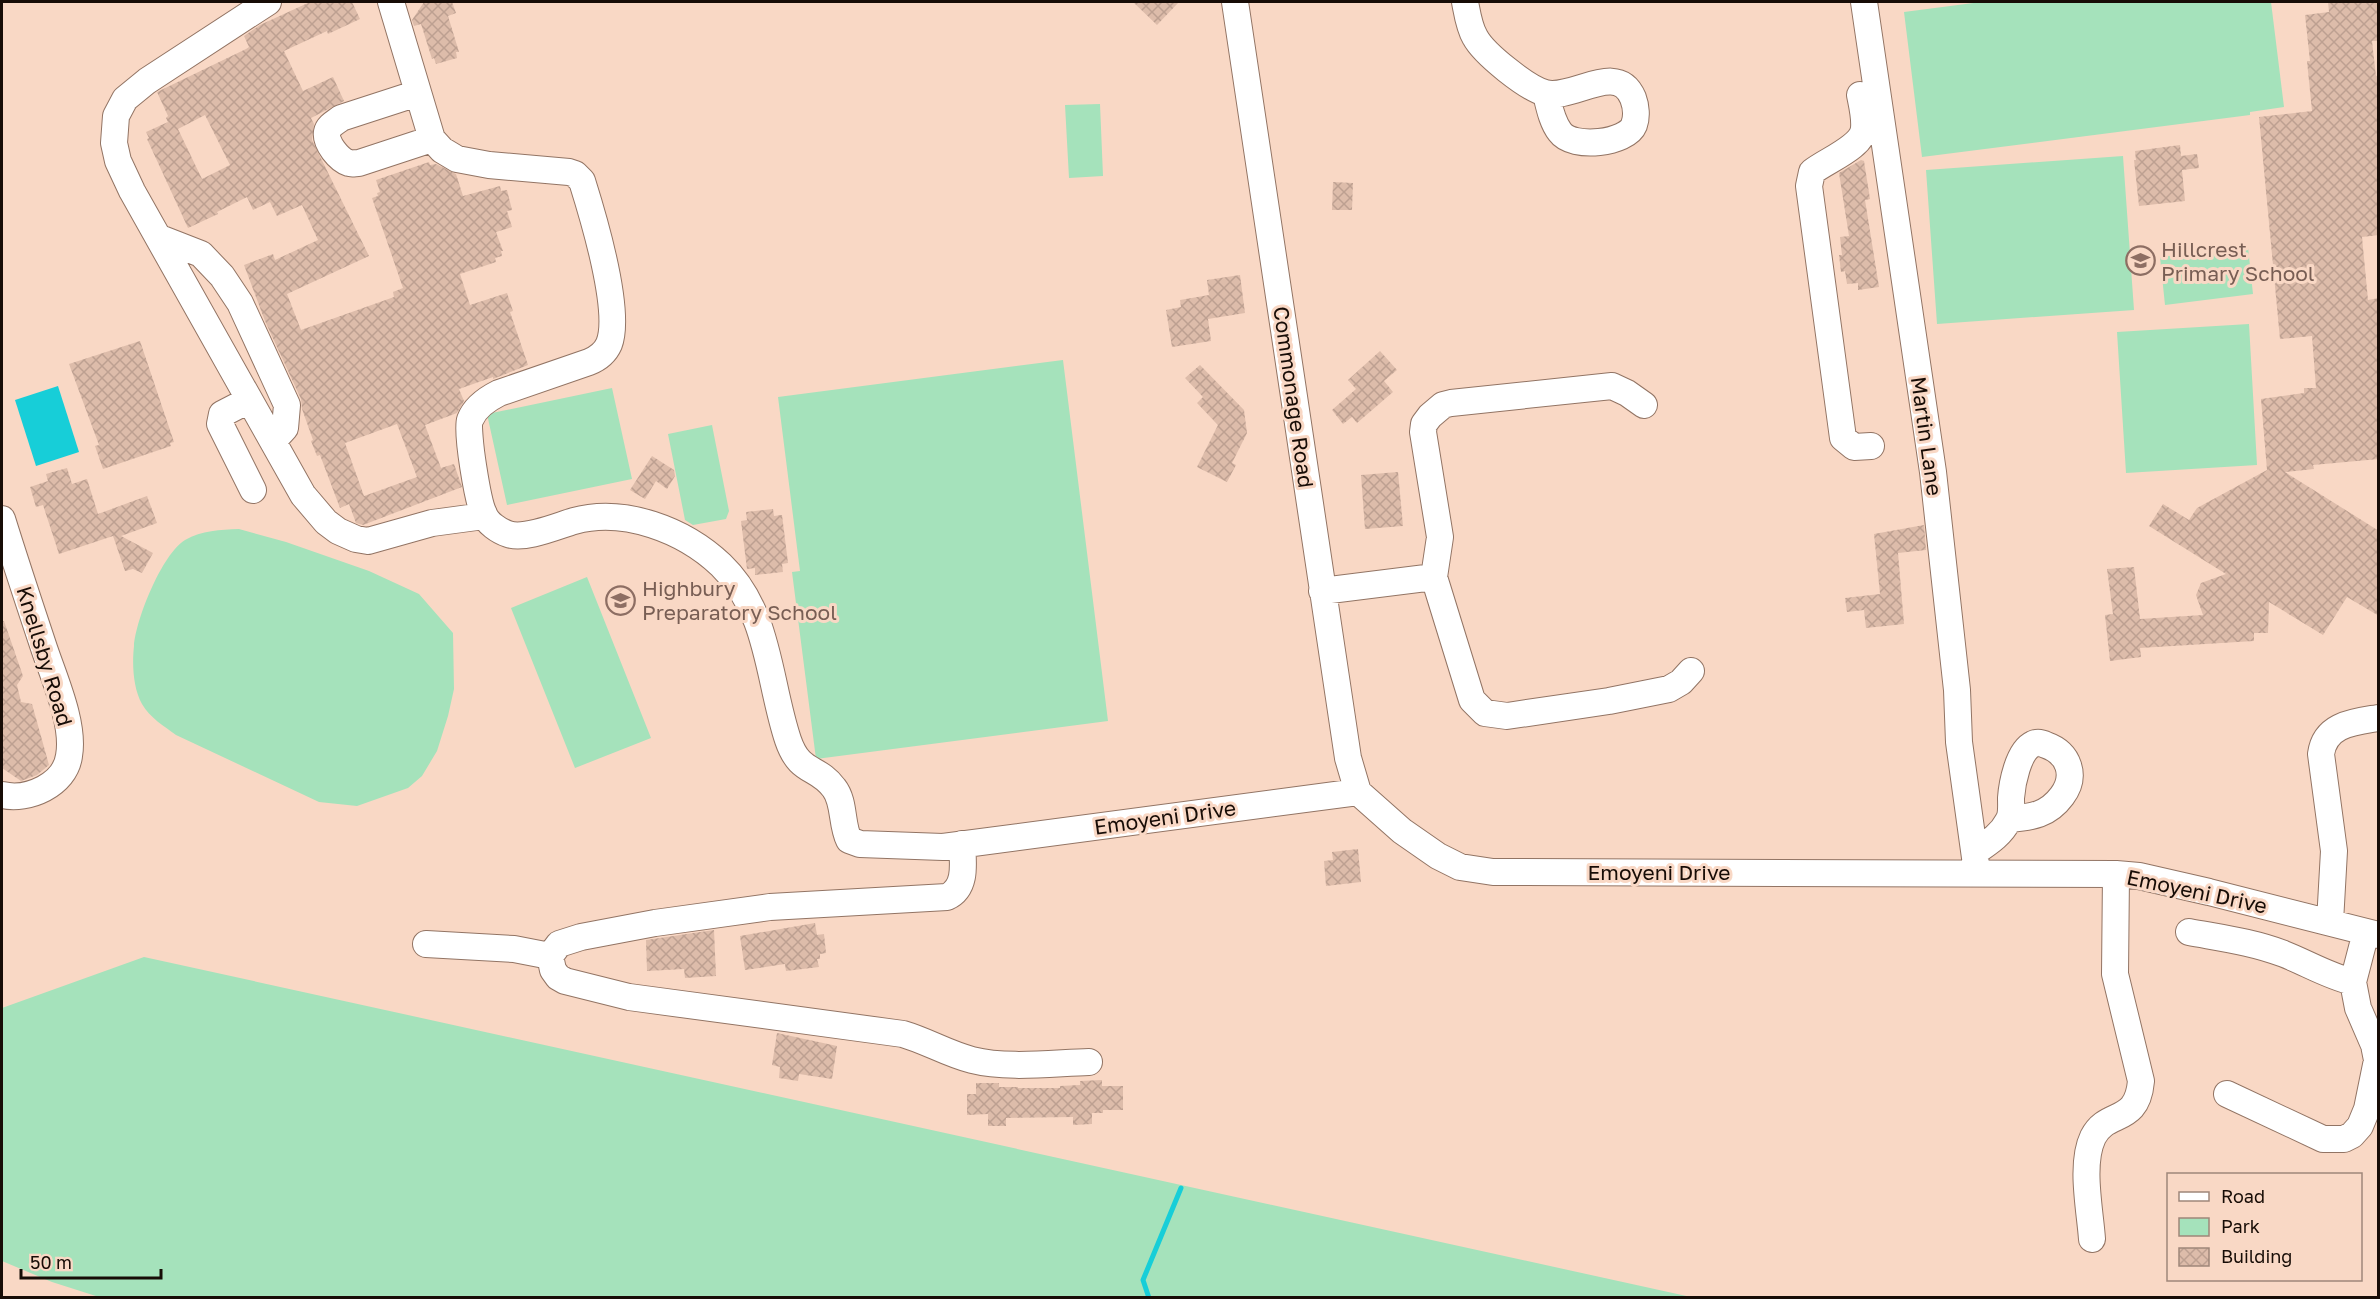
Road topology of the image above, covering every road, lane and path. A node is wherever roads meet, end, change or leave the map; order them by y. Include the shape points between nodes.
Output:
1 (268, 2) edge
2 (392, 2) edge
3 (1234, 2) edge
4 (1465, 2) edge
5 (1864, 2) edge
6 (1873, 62) junction
7 (418, 93) junction
8 (1546, 94) dead end
9 (432, 140) junction
10 (160, 238) junction
11 (249, 400) junction
12 (1644, 405) dead end
13 (272, 438) junction
14 (1871, 446) dead end
15 (235, 455) junction
16 (253, 490) dead end
17 (484, 516) junction
18 (2, 519) edge
19 (1434, 577) junction
20 (1322, 591) junction
21 (1691, 671) dead end
22 (2379, 718) edge
23 (1358, 792) junction
24 (2, 795) edge
25 (2010, 819) dead end
26 (962, 844) junction
27 (1976, 862) junction
28 (2116, 874) junction
29 (2330, 922) junction
30 (2189, 932) dead end
31 (2372, 934) edge
32 (426, 944) dead end
33 (550, 956) junction
34 (2353, 982) junction
35 (1089, 1062) dead end
36 (2227, 1094) dead end
37 (2092, 1239) dead end

1 - 10 street via 135,90 116,116 114,143 118,161
2 - 7 street
3 - 20 street, Commonage Road
4 - 8 street via 1475,37 1485,49 1504,68
5 - 6 street, Martin Lane
6 - 14 street via 1864,64 1858,72 1863,135 1855,145 1812,172 1809,186 1843,438 1854,447
6 - 27 street, Martin Lane via 1933,472 1959,742
7 - 9 street
7 - 9 street via 341,118 330,127 328,138 335,153 348,163
9 - 17 street via 457,159 578,176 597,230 609,288 613,326 603,355 499,393 485,400 470,419 469,434
10 - 11 street
10 - 13 street via 201,254 240,303 287,405 285,428
11 - 13 street
11 - 15 street via 222,414 220,419
12 - 19 street via 1612,386 1451,403 1438,409 1427,420 1424,432 1440,537
13 - 15 street
13 - 17 street via 303,495 326,522 346,535 368,541 432,523
15 - 16 street
17 - 26 street, Emoyeni Drive via 499,530 518,536 577,520 632,519 657,525 708,554 736,582 752,609 763,634 788,740 797,760 834,787 849,840 860,844 943,847
18 - 24 street, Knellsby Road via 69,730 69,757 55,781 28,795
19 - 20 street
19 - 21 street via 1472,700 1485,713 1507,716 1669,689
20 - 23 street, Commonage Road via 1348,758
22 - 29 street via 2341,725 2322,745 2334,850
23 - 26 street, Emoyeni Drive
23 - 27 street, Emoyeni Drive via 1413,840 1460,867 1476,871
25 - 27 street
26 - 33 street via 961,882 957,891 947,897 770,907 693,917 570,939 559,944
27 - 28 street, Emoyeni Drive
28 - 29 street, Emoyeni Drive via 2139,876
28 - 37 street via 2115,974 2141,1081 2140,1096 2133,1108 2100,1127 2090,1145 2086,1165
29 - 31 street, Emoyeni Drive
30 - 34 street via 2259,945
31 - 34 street
32 - 33 street via 514,949
33 - 35 street via 553,970 565,981 629,997 903,1034 955,1055 988,1063
34 - 36 street via 2377,1060 2367,1109 2352,1135 2323,1139

